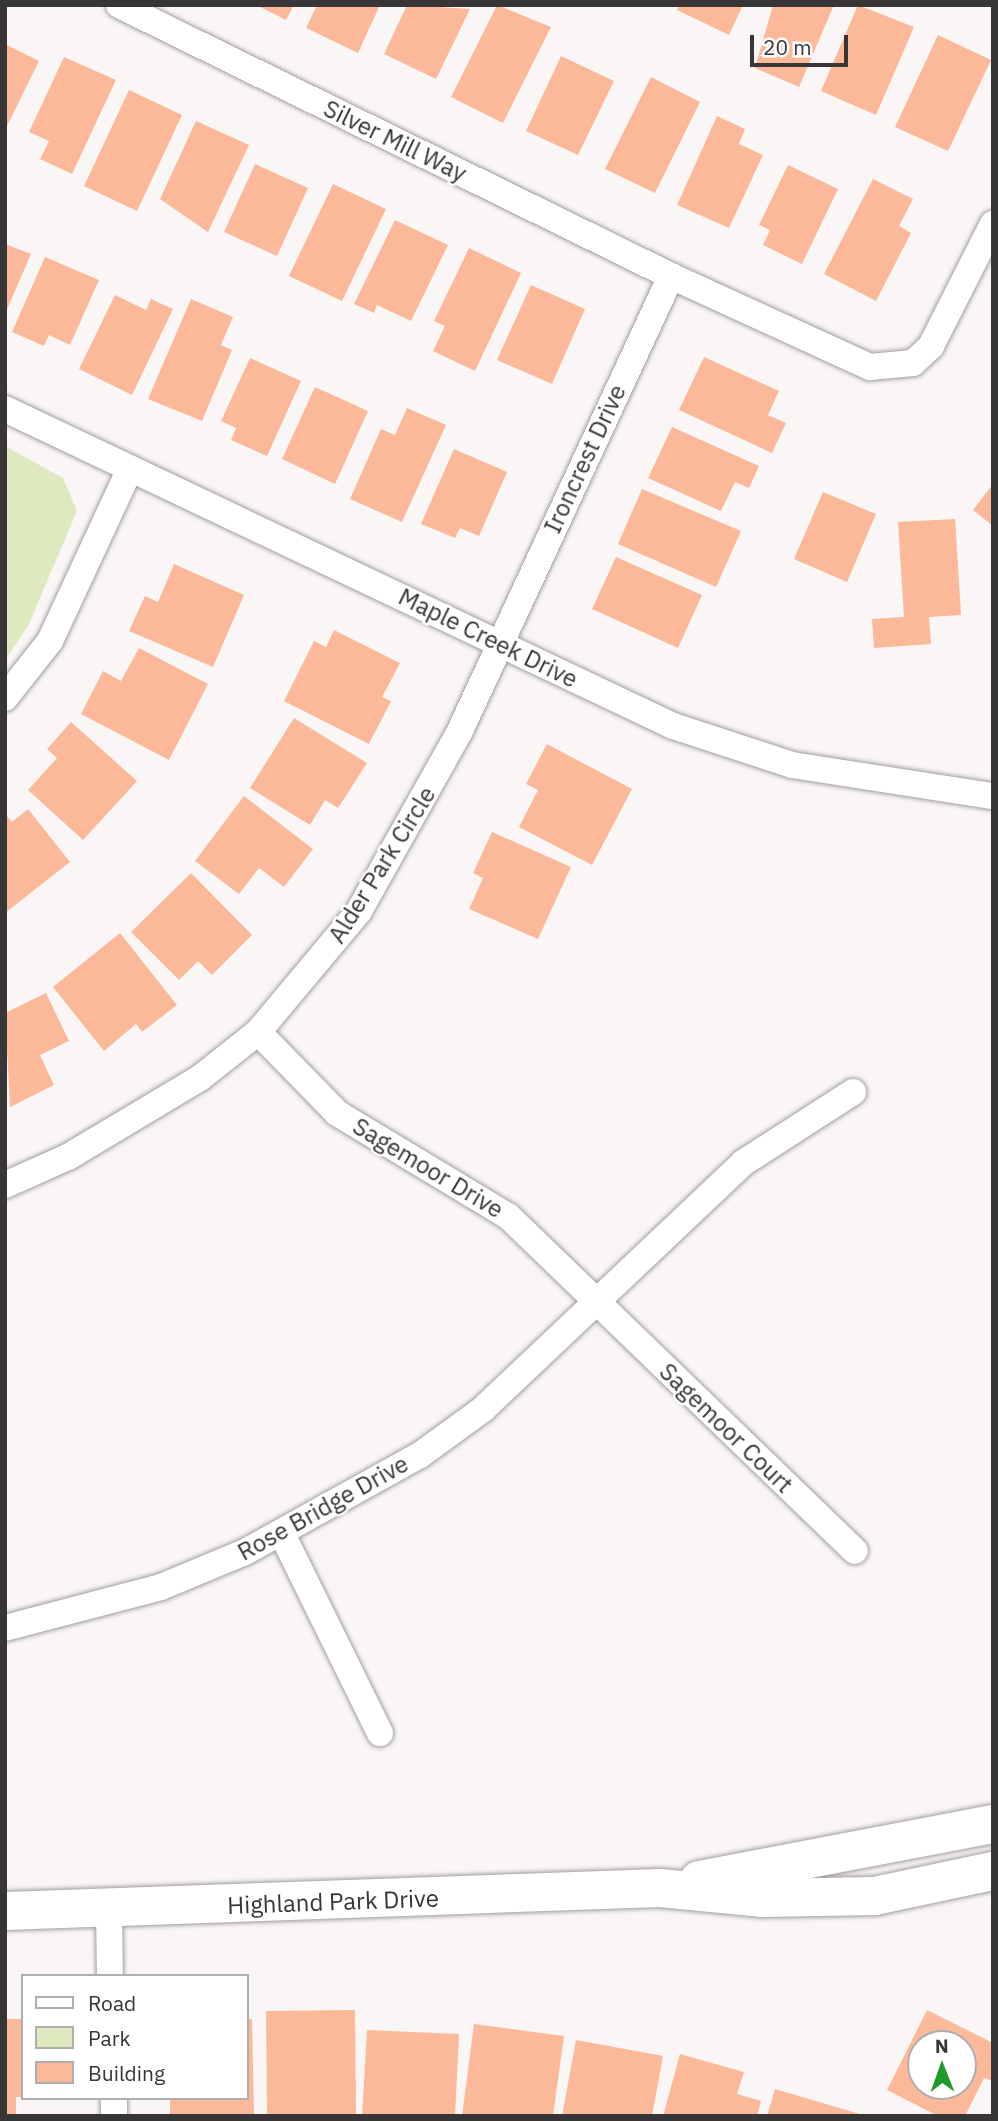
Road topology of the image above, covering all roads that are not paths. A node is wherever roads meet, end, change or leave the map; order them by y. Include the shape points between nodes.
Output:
1 (119, 5) edge
2 (993, 224) edge
3 (671, 276) junction
4 (5, 410) edge
5 (130, 469) junction
6 (501, 642) junction
7 (5, 698) edge
8 (993, 796) edge
9 (258, 1032) junction
10 (853, 1092) dead end
11 (5, 1185) edge
12 (597, 1305) junction
13 (282, 1534) junction
14 (855, 1550) dead end
15 (5, 1628) edge
16 (380, 1733) dead end
17 (993, 1824) edge
18 (993, 1871) edge
19 (660, 1888) junction
20 (109, 1908) junction
21 (5, 1910) edge
22 (110, 1974) edge

1 - 3 street, Silver Mill Way
2 - 3 street, Silver Mill Way via 931,346 913,363 892,368 870,367
3 - 6 street, Ironcrest Drive
4 - 5 street, Maple Creek Drive
5 - 6 street, Maple Creek Drive
5 - 7 street via 50,640
6 - 8 street, Maple Creek Drive via 622,704 729,746 861,780
6 - 9 street, Alder Park Circle via 428,795 367,900
9 - 11 street, Alder Park Circle via 134,1121
9 - 12 street, Sagemoor Drive via 337,1113 508,1216
10 - 12 street, Rose Bridge Drive via 743,1163
12 - 13 street, Rose Bridge Drive via 483,1409 420,1455
12 - 14 street, Sagemoor Court
13 - 15 street, Rose Bridge Drive via 161,1587
13 - 16 street
17 - 19 street, Highland Park Drive
18 - 19 street, Highland Park Drive via 876,1896 764,1898
19 - 20 street, Highland Park Drive
20 - 21 street, Highland Park Drive
20 - 22 street

